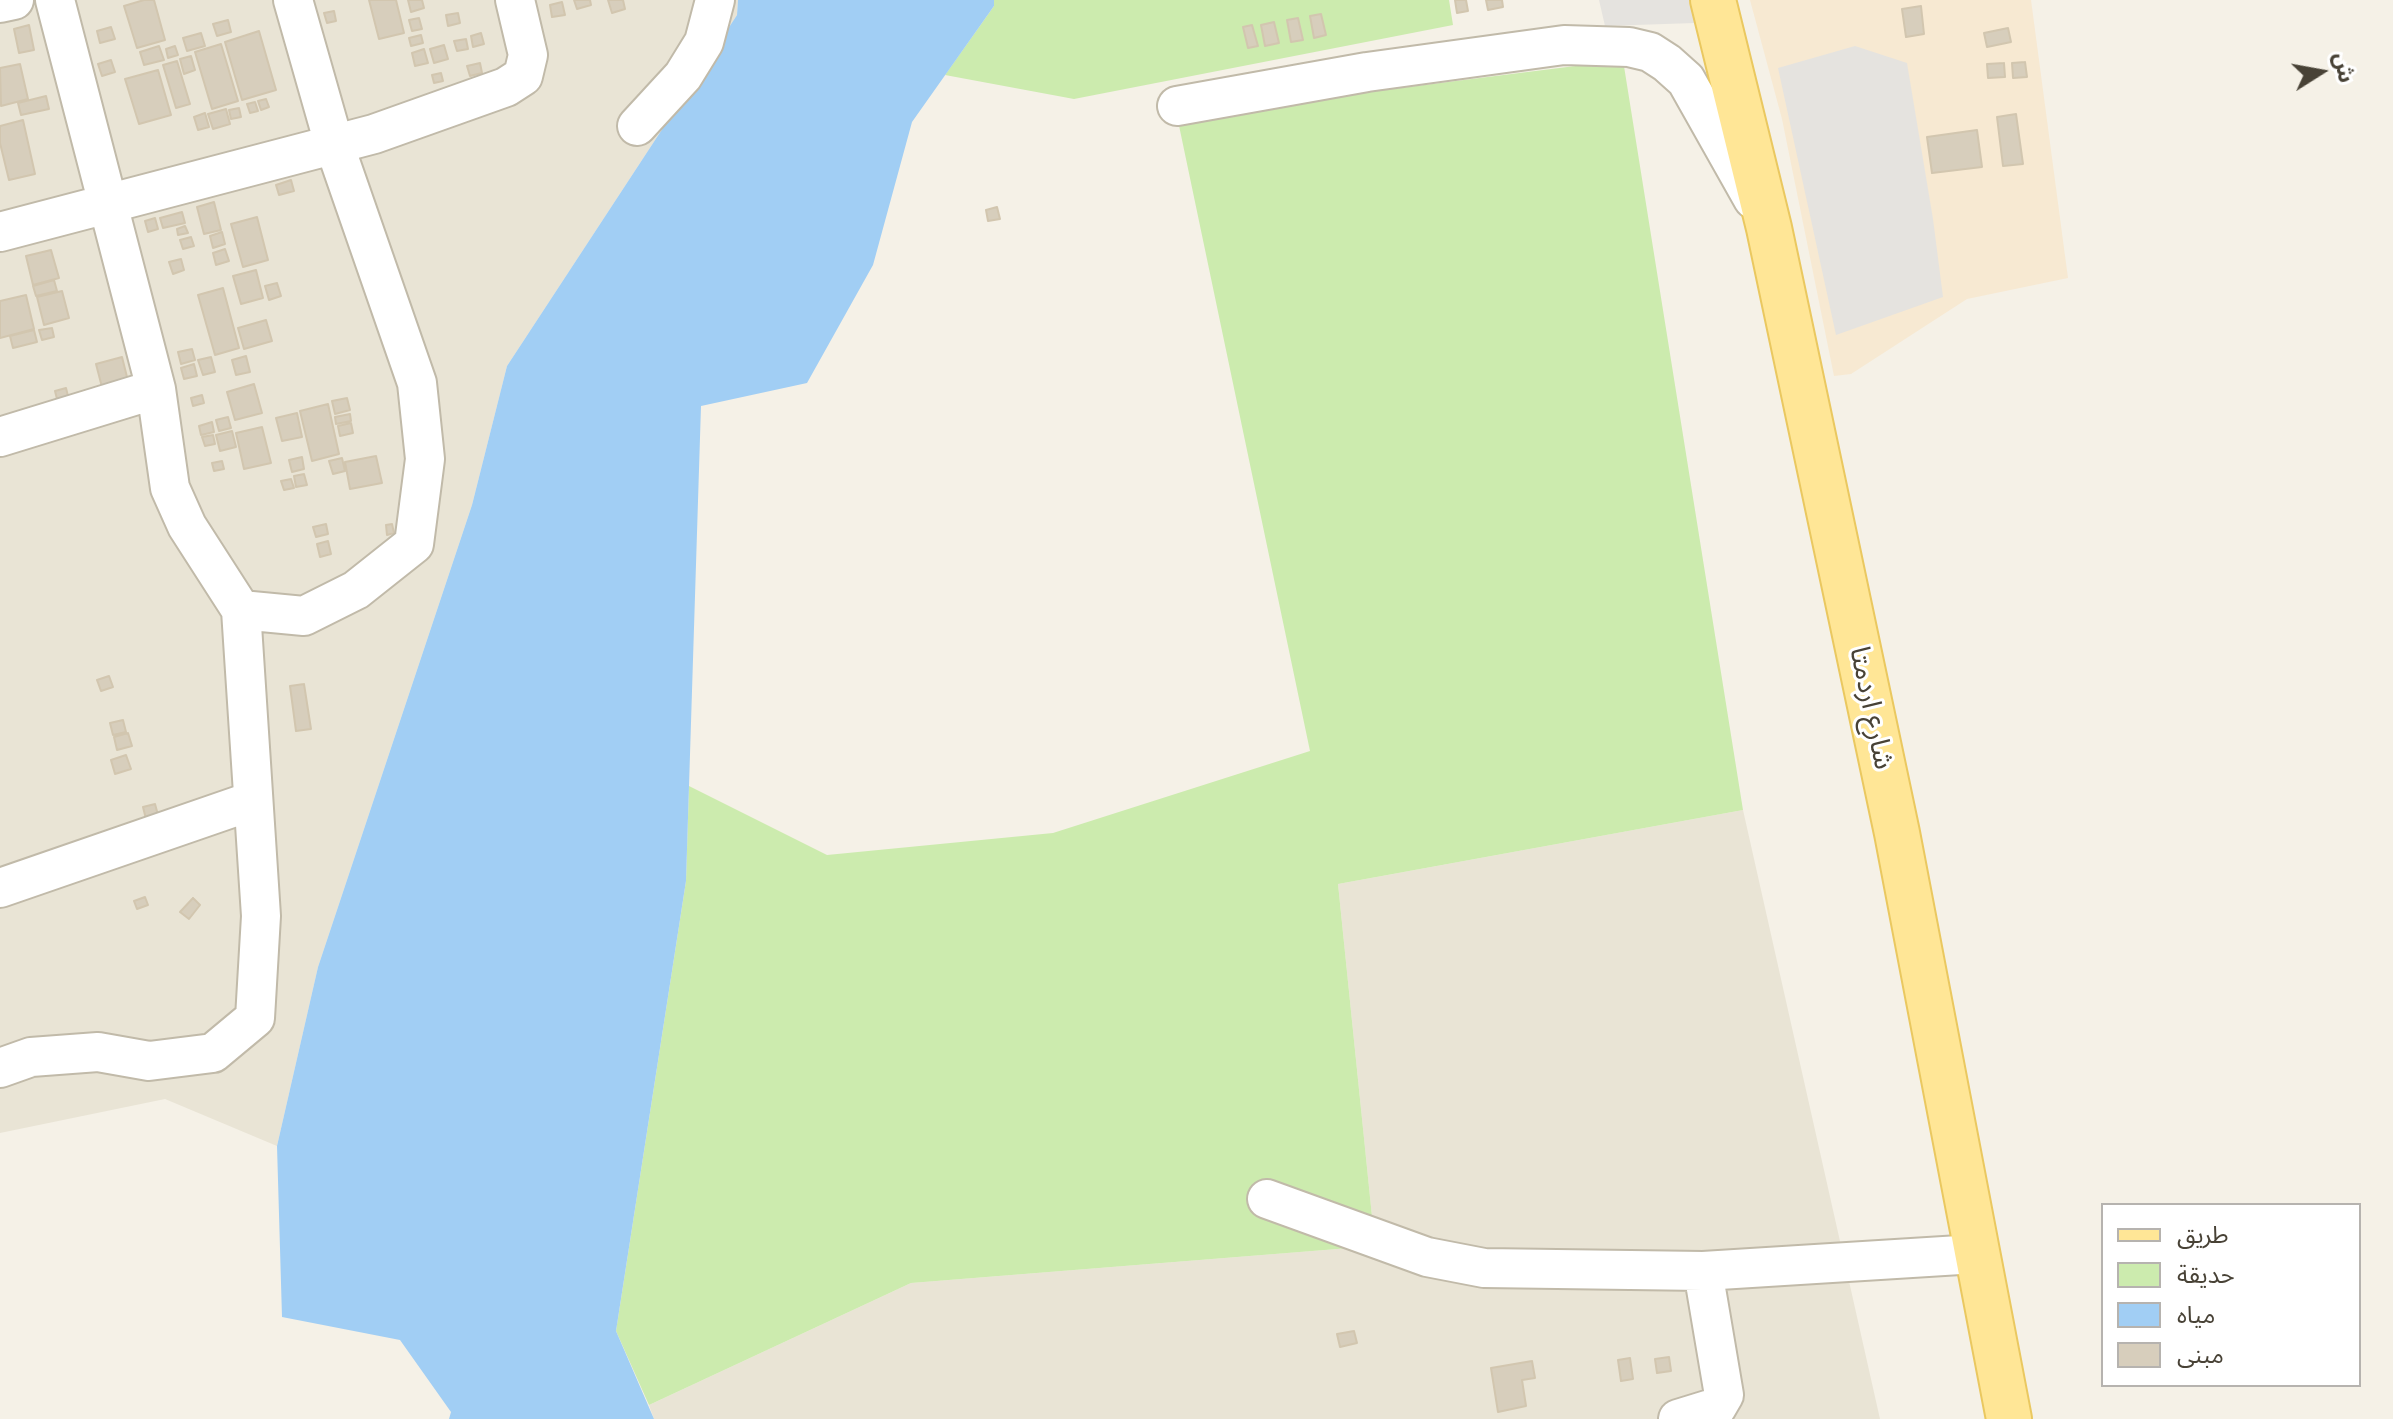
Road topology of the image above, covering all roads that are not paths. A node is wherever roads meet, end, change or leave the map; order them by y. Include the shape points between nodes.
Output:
1 (14, 0) edge
2 (55, 0) edge
3 (293, 0) edge
4 (515, 0) edge
5 (715, 0) edge
6 (1713, 0) edge
7 (0, 3) edge
8 (1177, 106) dead end
9 (637, 126) dead end
10 (334, 144) junction
11 (109, 203) junction
12 (1769, 228) junction
13 (0, 232) edge
14 (156, 389) junction
15 (0, 437) edge
16 (241, 610) junction
17 (252, 801) junction
18 (0, 888) edge
19 (0, 1068) edge
20 (1267, 1199) dead end
21 (1976, 1254) junction
22 (1703, 1271) junction
23 (1678, 1419) edge
24 (2009, 1419) edge

1 - 7 street
2 - 11 street
3 - 10 street
4 - 10 street via 528,55 523,76 506,87
5 - 9 street via 697,54
6 - 12 main road, شارع اردمتا
8 - 12 street via 1367,72 1564,45 1629,47 1650,52 1686,80
10 - 11 street
10 - 16 street via 417,383 425,459 414,544 356,590 304,616
11 - 13 street
11 - 14 street
12 - 21 main road, شارع اردمتا via 1897,833
14 - 15 street
14 - 16 street via 170,488 187,526
16 - 17 street
17 - 18 street
17 - 19 street via 261,916 255,1018 213,1053 149,1061 98,1052 31,1057
20 - 22 street via 1455,1264
21 - 22 street
21 - 24 main road, شارع اردمتا
22 - 23 street via 1724,1395 1717,1407

